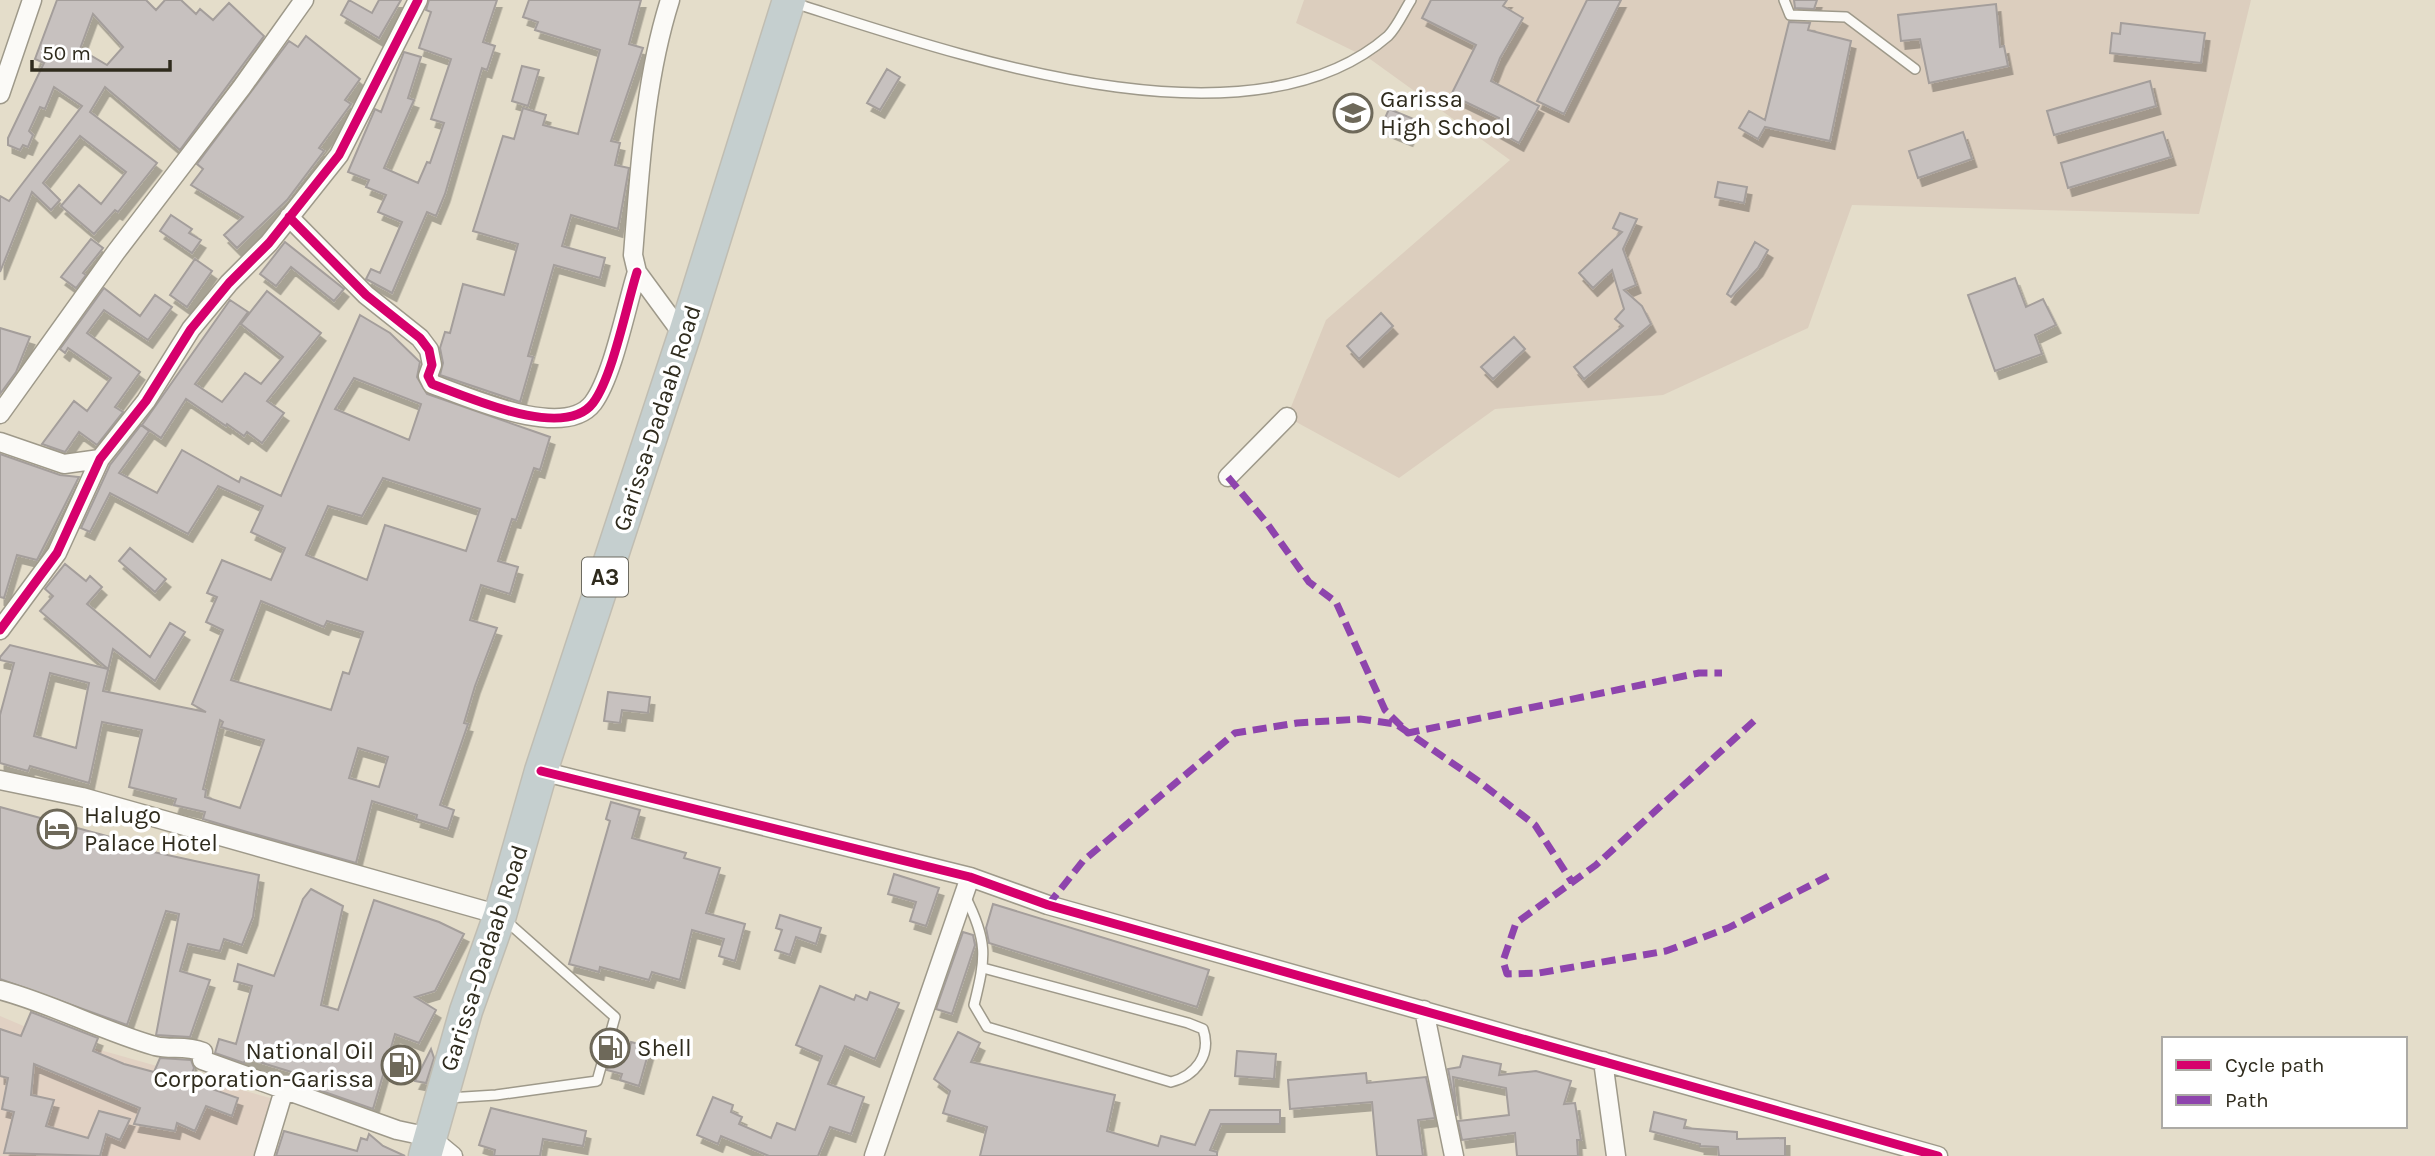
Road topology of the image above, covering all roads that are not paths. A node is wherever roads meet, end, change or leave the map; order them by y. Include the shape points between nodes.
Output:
1 (32, 0) edge
2 (304, 0) edge
3 (418, 0) edge
4 (670, 0) edge
5 (1410, 0) edge
6 (1784, 0) edge
7 (789, 1) edge
8 (1915, 69) dead end
9 (0, 94) edge
10 (289, 217) junction
11 (637, 272) junction
12 (684, 336) junction
13 (0, 414) edge
14 (1287, 417) dead end
15 (0, 442) edge
16 (100, 459) junction
17 (1228, 477) dead end
18 (0, 630) edge
19 (541, 771) junction
20 (0, 780) edge
21 (970, 877) junction
22 (965, 894) junction
23 (500, 915) junction
24 (983, 968) junction
25 (0, 990) edge
26 (1424, 1010) junction
27 (1603, 1061) junction
28 (284, 1090) junction
29 (440, 1098) junction
30 (436, 1150) edge
31 (264, 1156) edge
32 (874, 1156) edge
33 (1454, 1156) edge
34 (1616, 1156) edge
35 (1938, 1156) edge

1 - 9 street
2 - 13 street
3 - 10 street via 339,155
4 - 11 street via 659,34 641,150 633,255
5 - 7 lane via 1390,34 1355,59 1304,80 1240,91 1143,91 984,63
6 - 8 lane via 1790,15 1846,17
7 - 12 highway, Garissa-Dadaab Road / A3
10 - 11 street via 366,295 420,338 429,350 432,384 499,408 562,420 579,415 592,404 605,380
10 - 16 street via 191,329 146,401
11 - 12 street
12 - 19 highway, Garissa-Dadaab Road / A3
14 - 17 street
15 - 16 street via 64,464
16 - 18 street via 57,553
19 - 21 street
19 - 23 highway, Garissa-Dadaab Road / A3
20 - 23 street via 82,797
21 - 22 street
21 - 26 street via 1048,905
22 - 24 lane via 982,929
22 - 32 street
23 - 29 highway, Garissa-Dadaab Road / A3
23 - 29 lane via 615,1017 597,1081
24 - 24 lane via 974,1005 986,1027 1171,1082 1196,1070 1205,1049 1203,1029 1188,1023
25 - 28 street via 158,1047 187,1046 203,1052 202,1060
26 - 27 street
26 - 33 street
27 - 34 street
27 - 35 street
28 - 30 street via 397,1130
28 - 31 street
29 - 30 highway, Garissa-Dadaab Road / A3

